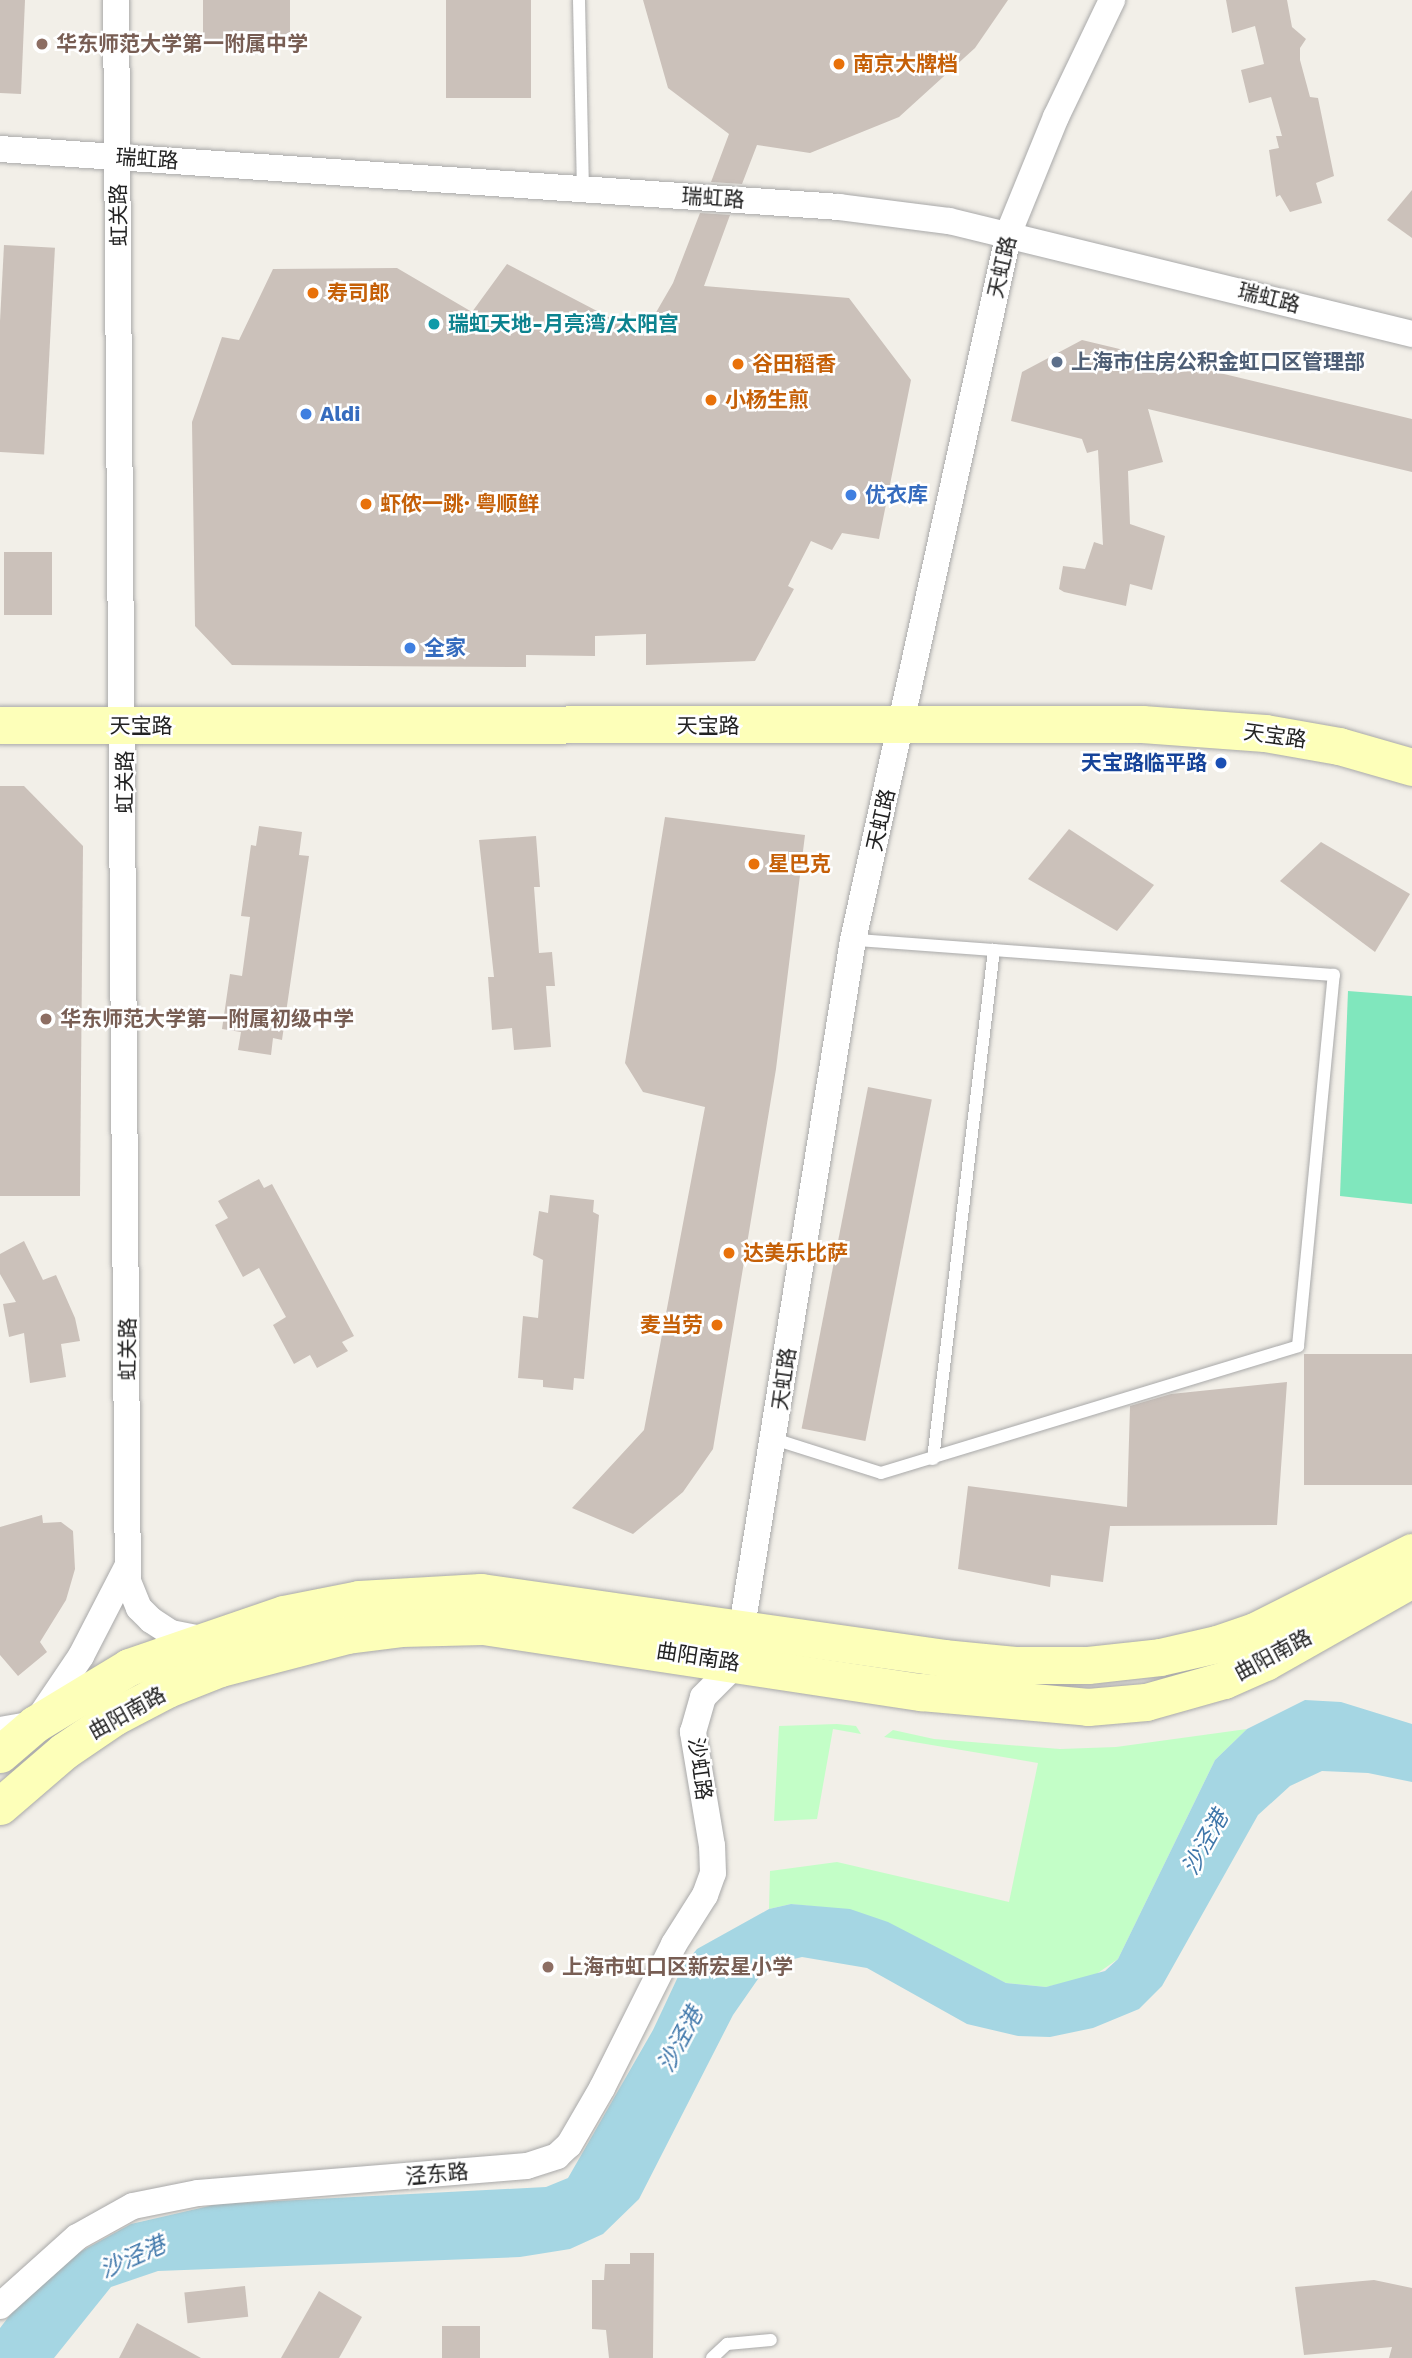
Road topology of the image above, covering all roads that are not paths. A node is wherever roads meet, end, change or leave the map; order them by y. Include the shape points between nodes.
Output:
1 (116, 0) edge
2 (579, 0) edge
3 (1112, 0) edge
4 (0, 149) edge
5 (119, 157) junction
6 (583, 190) junction
7 (1009, 232) junction
8 (1412, 334) edge
9 (0, 725) edge
10 (125, 727) junction
11 (903, 727) junction
12 (1412, 767) edge
13 (853, 940) junction
14 (994, 950) junction
15 (774, 1439) junction
16 (933, 1459) junction
17 (1412, 1552) edge
18 (128, 1564) junction
19 (1412, 1579) edge
20 (741, 1627) junction
21 (201, 1639) junction
22 (736, 1664) junction
23 (35, 1724) junction
24 (0, 1730) edge
25 (0, 1754) edge
26 (0, 1806) edge
27 (712, 1846) joint
28 (0, 2306) edge
29 (771, 2340) dead end
30 (712, 2358) edge

1 - 5 street, 虹关路
2 - 6 lane
3 - 7 street, 天虹路 via 1056,117
4 - 5 street, 瑞虹路
5 - 6 street, 瑞虹路
5 - 10 street, 虹关路
6 - 7 street, 瑞虹路 via 839,207
7 - 8 street, 瑞虹路
7 - 11 street, 天虹路
9 - 10 main road, 天宝路
10 - 11 main road, 天宝路
10 - 18 street, 虹关路
11 - 12 main road, 天宝路 via 1182,726 1306,740
11 - 13 street, 天虹路
13 - 14 lane
13 - 15 street, 天虹路
14 - 16 lane
14 - 16 lane via 1334,975 1298,1346
15 - 16 lane via 881,1473
15 - 20 street, 天虹路
17 - 20 main road, 曲阳南路 via 1255,1631 1148,1658 1015,1665
18 - 21 street, 虹关路 via 131,1595 145,1614 172,1633
18 - 23 street, 虹关路 via 81,1656
19 - 22 main road, 曲阳南路 via 1265,1662 1224,1680 1146,1702 1088,1707 1030,1704
20 - 21 main road, 曲阳南路 via 481,1592 411,1593 284,1614
20 - 22 street, 天虹路
21 - 23 main road, 曲阳南路 via 129,1667
22 - 26 main road, 曲阳南路 via 483,1626 347,1635 231,1665 167,1689 64,1751
22 - 27 street, 沙虹路 via 703,1697 693,1732
23 - 24 street
23 - 25 main road, 曲阳南路
27 - 28 street, 泾东路 via 713,1872 705,1895 674,1944 569,2145 557,2156 527,2166 198,2193 133,2206 77,2237
29 - 30 lane via 727,2344

